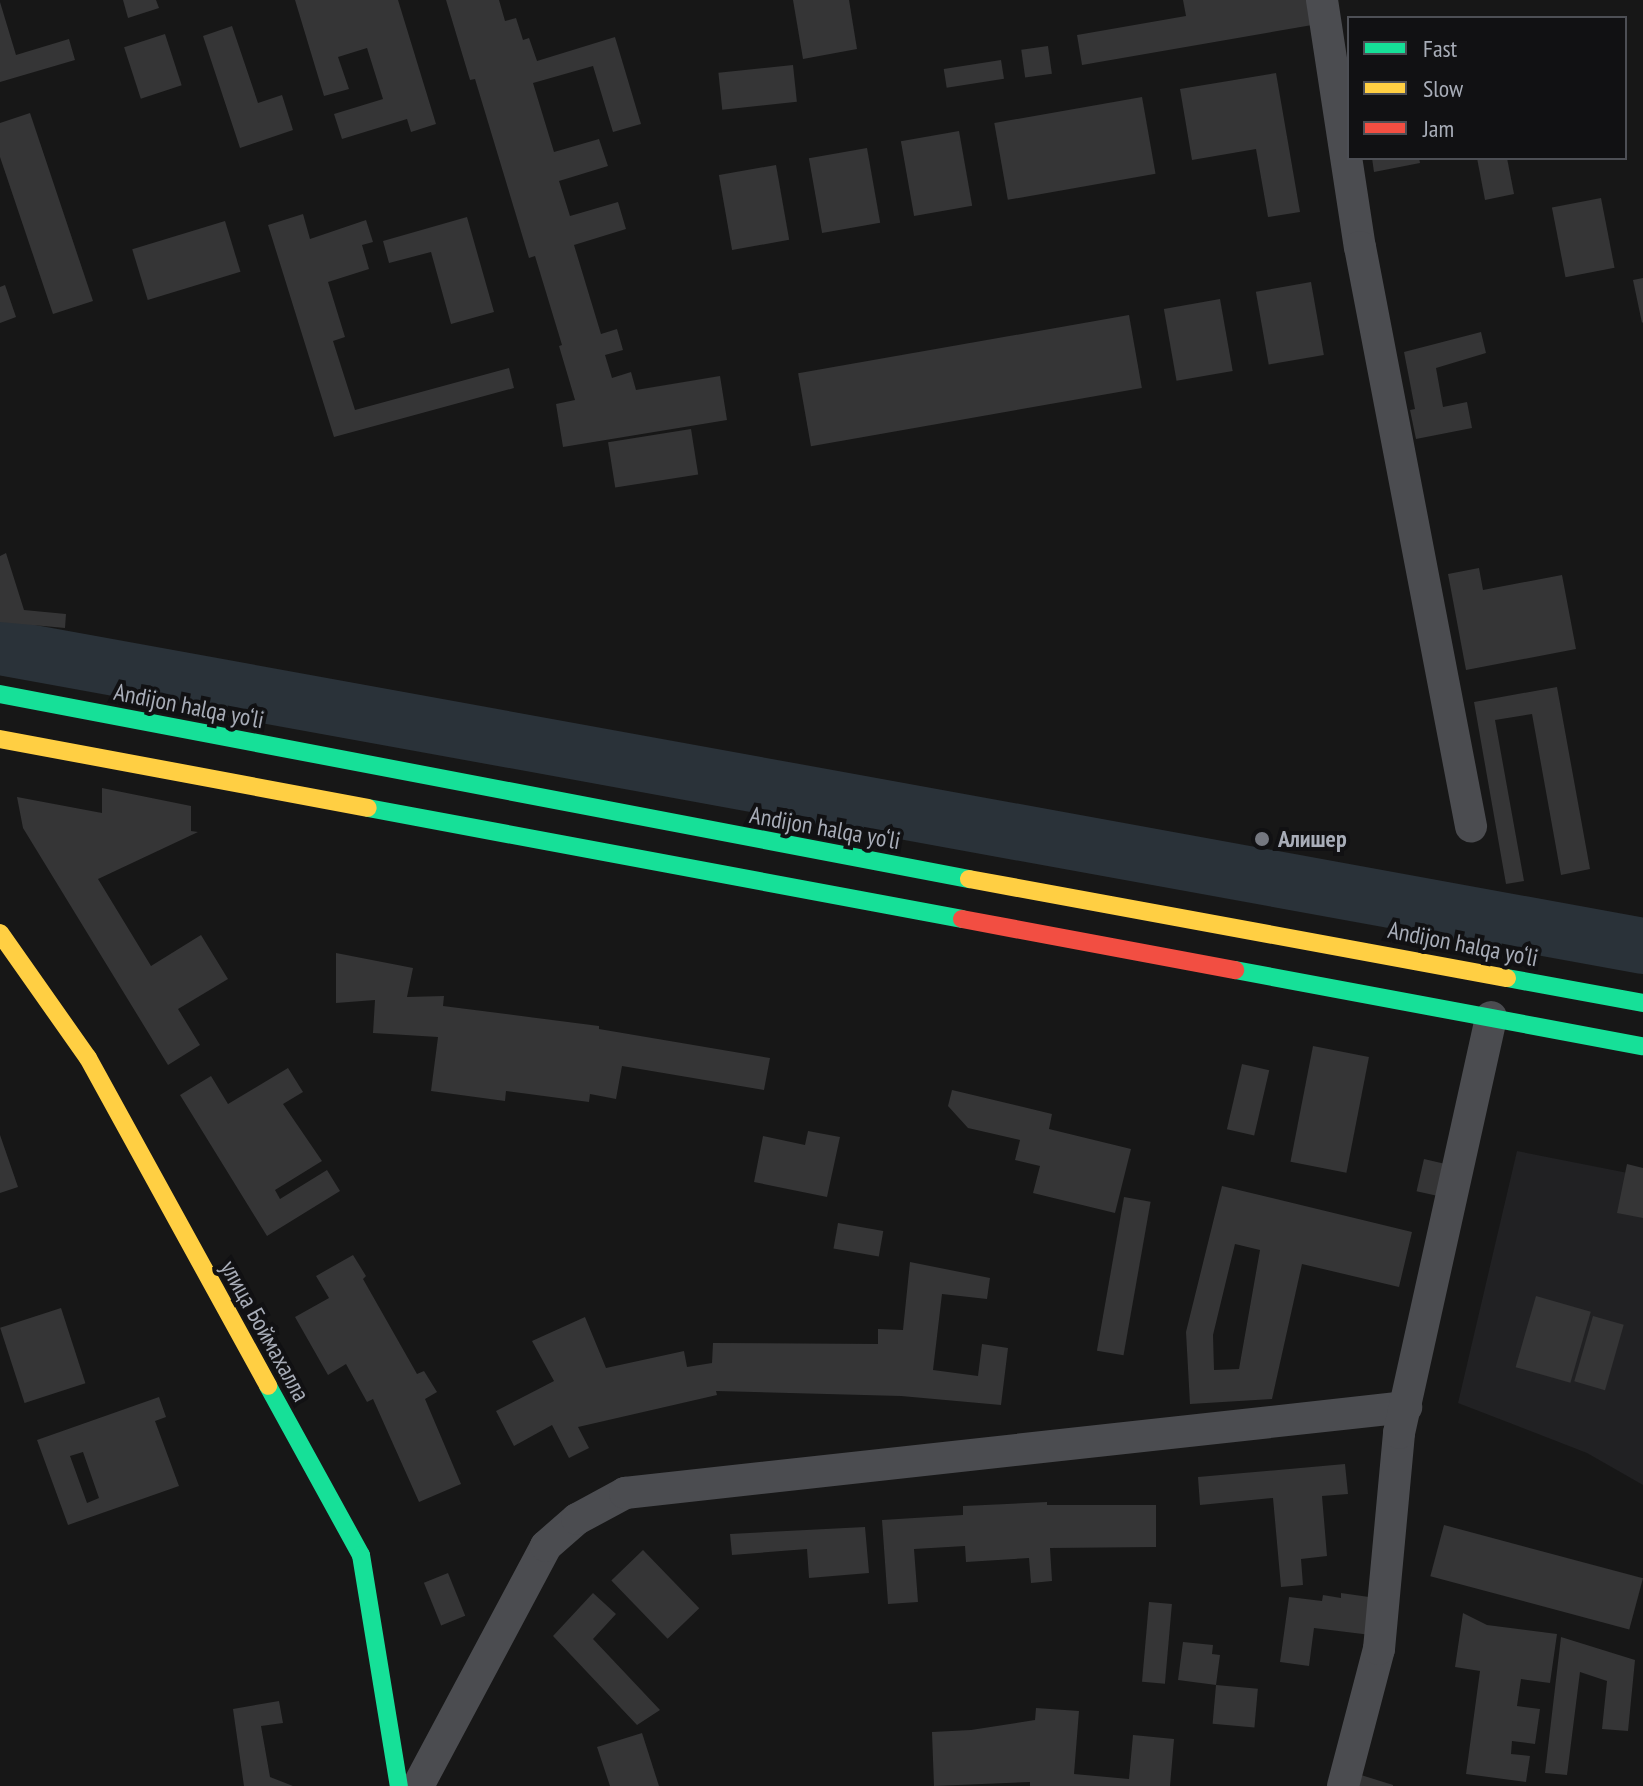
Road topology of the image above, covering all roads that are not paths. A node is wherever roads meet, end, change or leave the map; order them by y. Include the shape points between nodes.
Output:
1 (1322, 0) edge
2 (0, 694) edge
3 (0, 739) edge
4 (1471, 826) dead end
5 (0, 933) edge
6 (1643, 1003) edge
7 (1491, 1017) junction
8 (1643, 1046) edge
9 (1406, 1407) junction
10 (399, 1786) edge
11 (418, 1786) edge
12 (1343, 1786) edge

1 - 4 street via 1360,247
2 - 6 main road, Andijon halqa yo‘li
3 - 7 main road
5 - 10 main road, улица Боймахалла via 88,1058 361,1555
7 - 8 main road
7 - 9 street
9 - 11 street via 625,1493 577,1519 546,1546
9 - 12 street via 1392,1487 1379,1649

